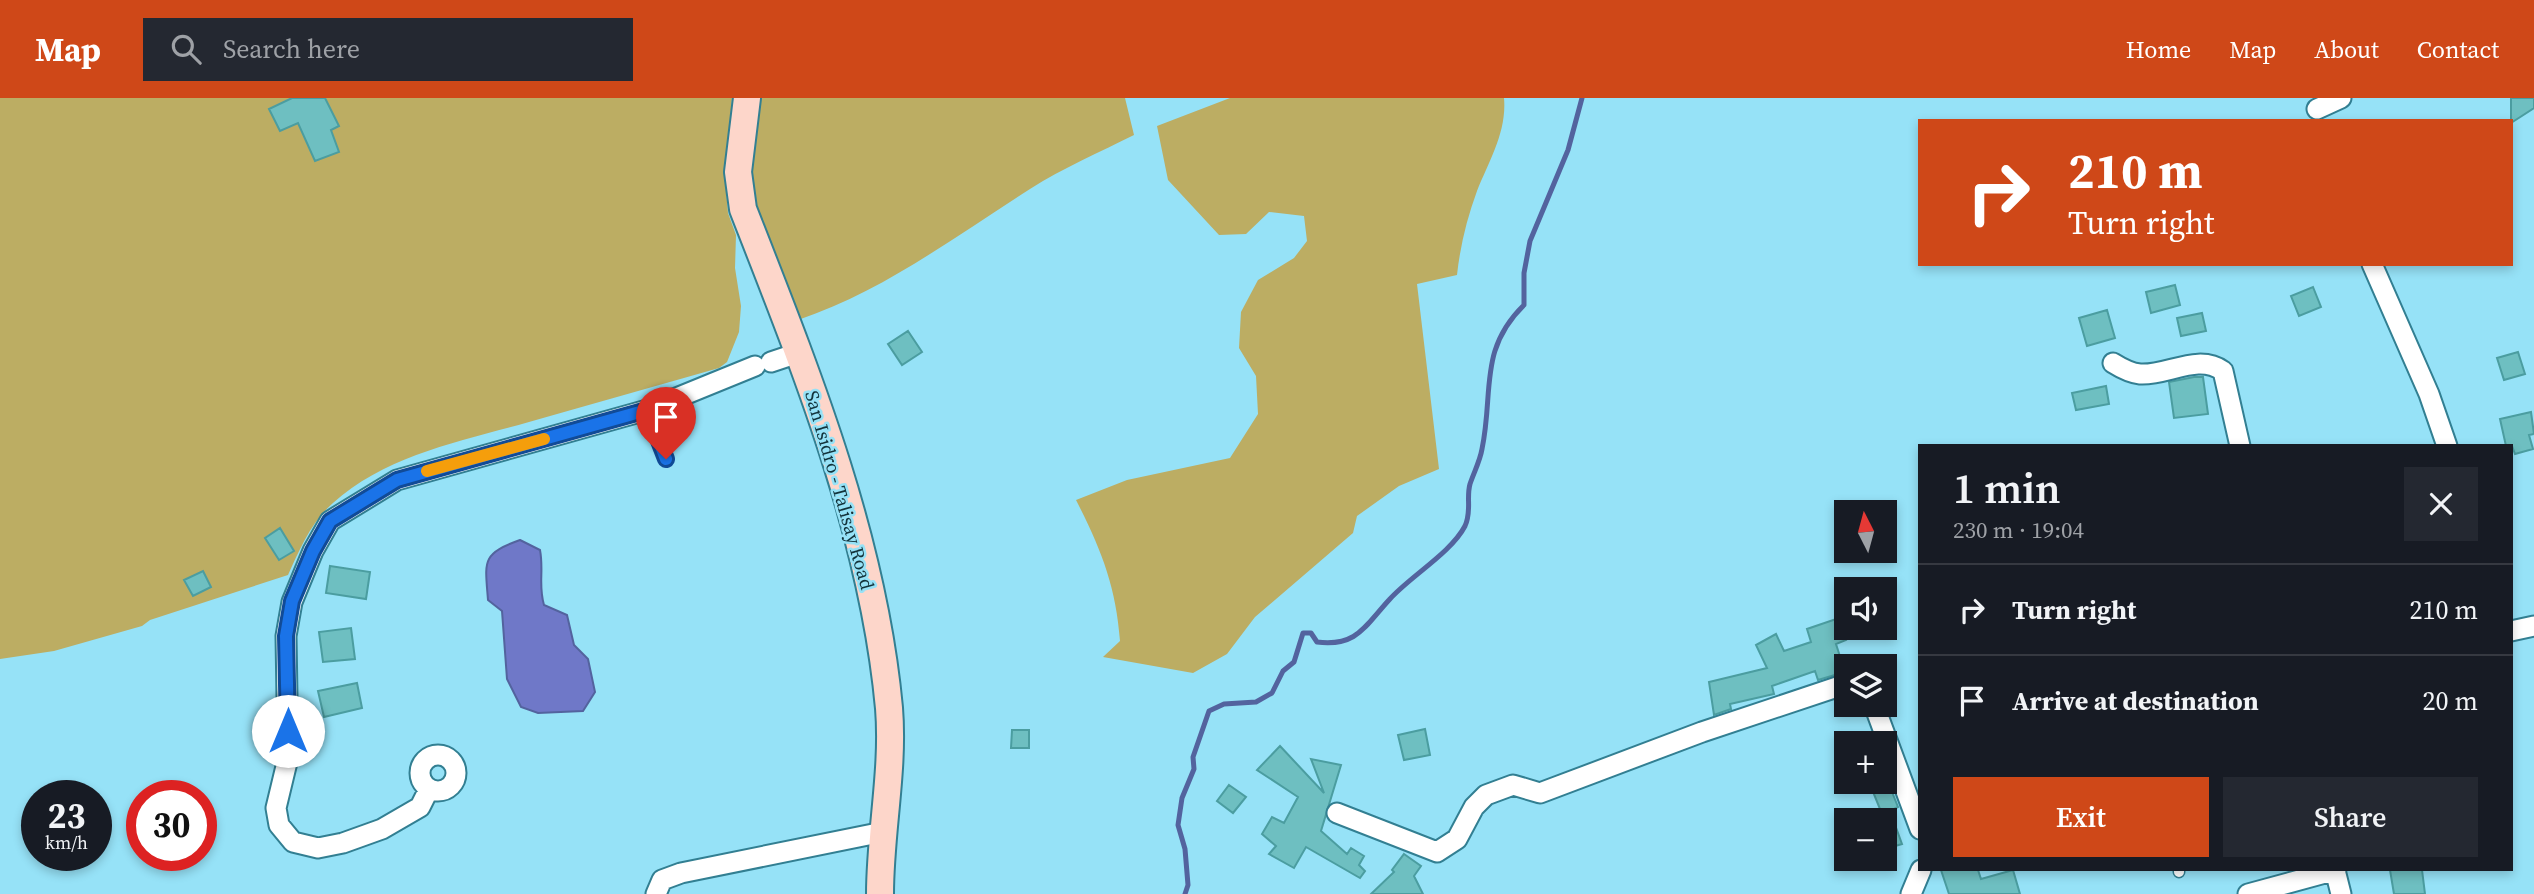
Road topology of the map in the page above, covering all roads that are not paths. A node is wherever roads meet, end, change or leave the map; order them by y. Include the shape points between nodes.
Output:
1 (747, 98) edge
2 (2341, 98) edge
3 (2318, 109) edge
4 (2373, 266) edge
5 (798, 353) junction
6 (2113, 363) dead end
7 (647, 410) junction
8 (2240, 444) edge
9 (2446, 444) edge
10 (666, 459) dead end
11 (2534, 626) edge
12 (2513, 631) edge
13 (1834, 688) edge
14 (1878, 717) edge
15 (429, 789) dead end
16 (1337, 813) dead end
17 (1918, 824) edge
18 (883, 832) junction
19 (1920, 871) edge
20 (2332, 871) edge
21 (2336, 871) edge
22 (656, 894) edge
23 (880, 894) edge
24 (1911, 894) edge
25 (2248, 894) edge
26 (2341, 894) edge

1 - 5 street, San Isidro - Talisay Road via 739,192
2 - 3 street
4 - 9 street
5 - 7 street
5 - 18 street, San Isidro - Talisay Road via 869,583 889,712
6 - 8 street via 2141,374 2205,363 2223,370
7 - 10 lane
7 - 15 street via 397,480 330,521 324,531 292,601 286,636 288,758 276,808 279,825 293,842 318,848 343,843 382,829 420,807
11 - 12 street
13 - 16 street via 1540,793 1513,785 1486,795 1457,839 1437,852
14 - 17 street
18 - 22 street via 681,873 662,880
18 - 23 street, San Isidro - Talisay Road
19 - 24 street
20 - 25 street
21 - 26 street

